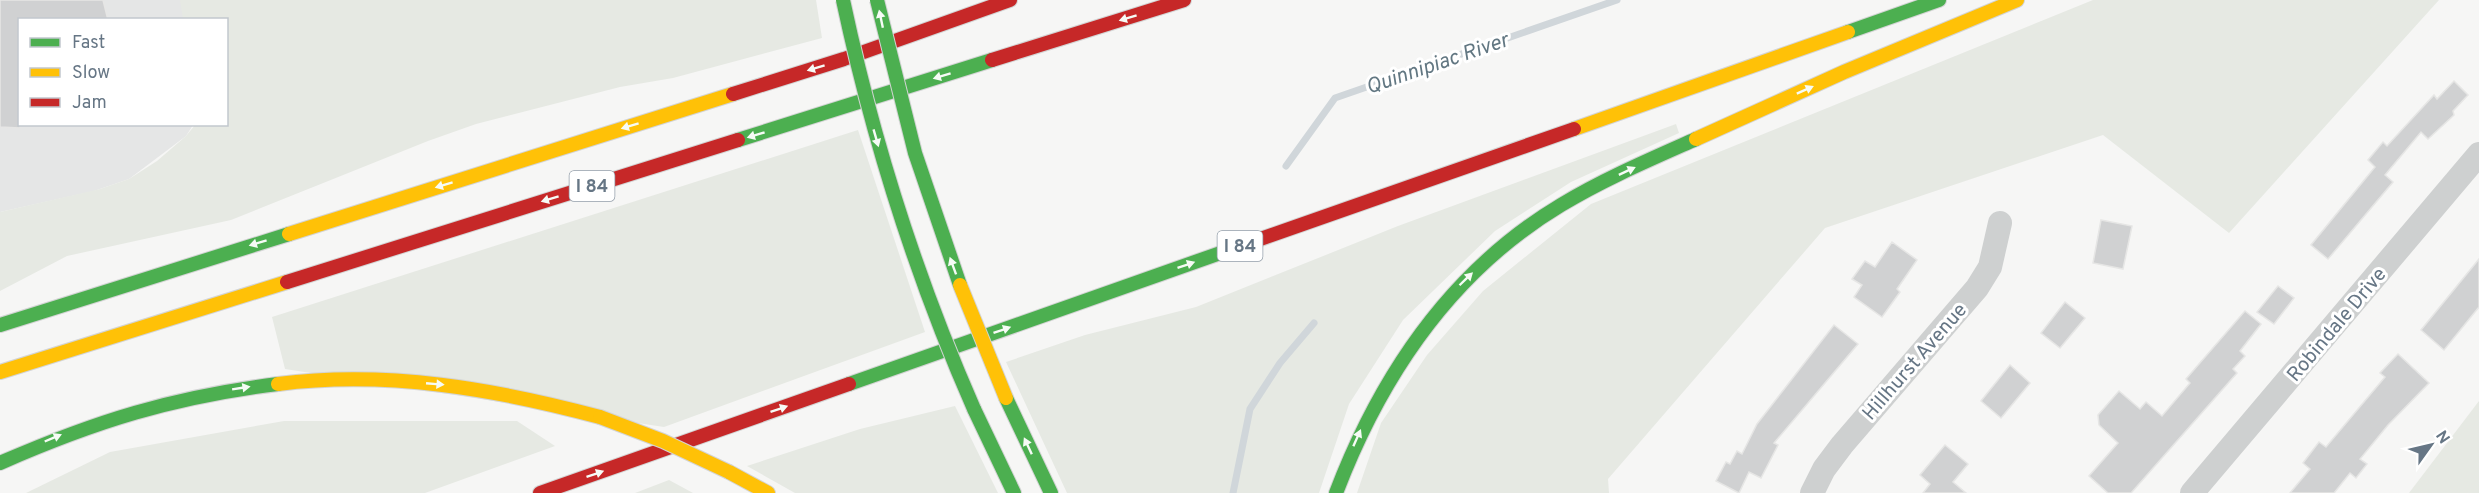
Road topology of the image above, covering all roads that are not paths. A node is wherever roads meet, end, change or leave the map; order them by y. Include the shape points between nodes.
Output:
1 (843, 0) edge
2 (877, 0) edge
3 (1010, 0) edge
4 (1184, 0) edge
5 (1939, 0) edge
6 (2017, 0) edge
7 (2479, 154) edge
8 (2000, 223) dead end
9 (0, 325) edge
10 (0, 372) edge
11 (0, 463) edge
12 (540, 493) edge
13 (768, 493) edge
14 (1014, 493) edge
15 (1051, 493) edge
16 (1336, 493) edge
17 (1812, 493) edge
18 (2192, 493) edge

1 -> 14 highway, bridge via 861,85 890,189 927,298
15 -> 2 highway, bridge via 963,294 905,116
3 -> 9 highway via 844,59
4 -> 10 highway, I 84
12 -> 5 highway, I 84
16 -> 6 highway via 1372,406 1413,340 1461,284 1533,223 1580,194 1683,145
7 - 18 street, Robindale Drive
8 - 17 street, Hillhurst Avenue via 1990,267 1977,288 1842,445
11 -> 13 highway, bridge via 61,435 192,396 283,382 346,379 459,386 536,399 600,417 663,441

